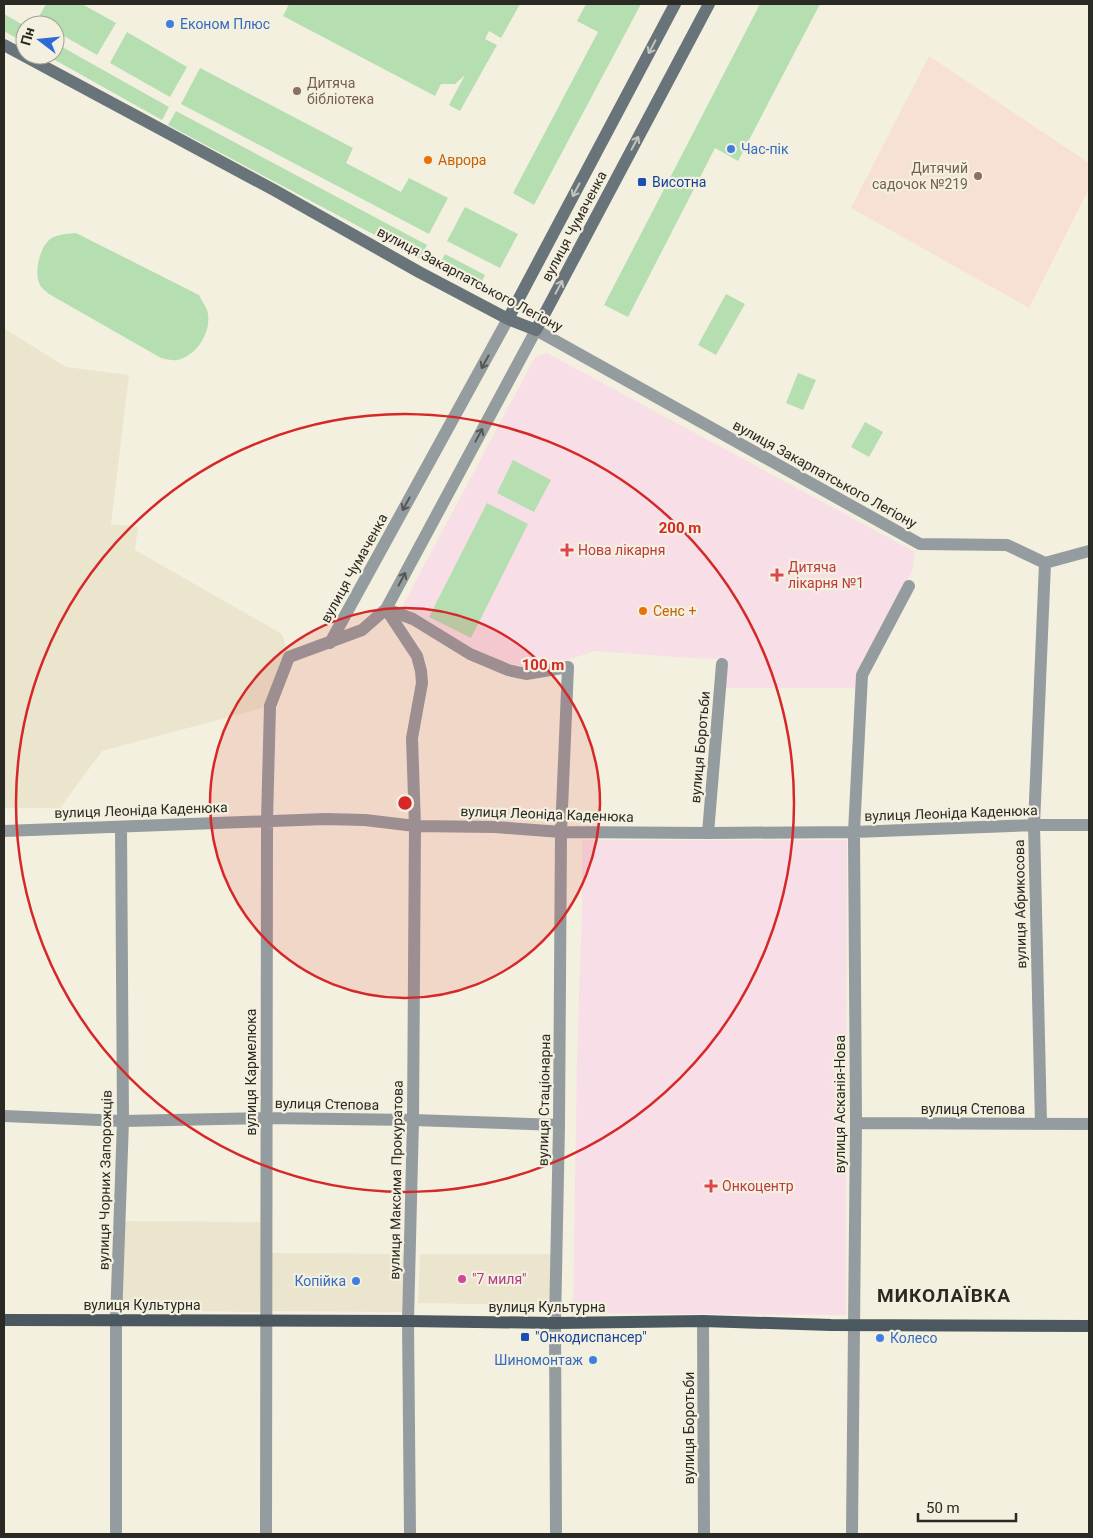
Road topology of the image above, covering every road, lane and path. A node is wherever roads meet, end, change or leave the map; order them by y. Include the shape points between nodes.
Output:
1 (675, 4) edge
2 (709, 4) edge
3 (4, 45) edge
4 (508, 319) junction
5 (536, 330) junction
6 (1089, 551) edge
7 (1045, 563) junction
8 (909, 586) dead end
9 (386, 609) junction
10 (330, 643) junction
11 (722, 664) dead end
12 (267, 820) junction
13 (1034, 825) junction
14 (1089, 825) edge
15 (415, 826) junction
16 (121, 827) junction
17 (4, 831) edge
18 (561, 832) junction
19 (854, 832) junction
20 (708, 833) junction
21 (4, 1116) edge
22 (266, 1118) junction
23 (123, 1120) junction
24 (413, 1120) junction
25 (856, 1123) junction
26 (1041, 1124) junction
27 (1089, 1124) edge
28 (559, 1125) junction
29 (4, 1320) edge
30 (116, 1320) junction
31 (265, 1320) junction
32 (408, 1321) junction
33 (703, 1321) junction
34 (554, 1323) junction
35 (853, 1324) junction
36 (1089, 1326) edge
37 (116, 1534) edge
38 (266, 1534) edge
39 (410, 1534) edge
40 (556, 1534) edge
41 (704, 1534) edge
42 (852, 1534) edge

1 -> 4 street, вулиця Чумаченка
5 -> 2 street, вулиця Чумаченка
3 - 4 street, вулиця Закарпатського Легіону
4 - 5 street, вулиця Закарпатського Легіону
4 -> 10 street, вулиця Чумаченка
5 - 7 street, вулиця Закарпатського Легіону via 920,544 1007,545
9 -> 5 street, вулиця Чумаченка
6 - 7 street
7 - 13 street, вулиця Абрикосова
8 - 19 street, вулиця Асканія-Нова via 862,675
9 - 10 street, вулиця Чумаченка via 362,630
9 - 15 street, вулиця Максима Прокуратова via 417,656 422,671 412,738
9 - 18 street, вулиця Стаціонарна via 413,619 470,654 508,670 526,674 568,667
10 - 12 street, вулиця Кармелюка via 289,657 270,706
11 - 20 street, вулиця Боротьби
12 - 15 street, вулиця Леоніда Каденюка via 365,820
12 - 16 street, вулиця Леоніда Каденюка
12 - 22 street, вулиця Кармелюка
13 - 14 street, вулиця Леоніда Каденюка
13 - 19 street, вулиця Леоніда Каденюка
13 - 26 street, вулиця Абрикосова
15 - 18 street, вулиця Леоніда Каденюка
15 - 24 street, вулиця Максима Прокуратова
16 - 17 street, вулиця Леоніда Каденюка
16 - 23 street, вулиця Чорних Запорожців
18 - 20 street, вулиця Леоніда Каденюка
18 - 28 street, вулиця Стаціонарна
19 - 20 street, вулиця Леоніда Каденюка
19 - 25 street, вулиця Асканія-Нова
21 - 23 street, вулиця Степова
22 - 23 street, вулиця Степова
22 - 24 street, вулиця Степова
22 - 31 street, вулиця Кармелюка
23 - 30 street, вулиця Чорних Запорожців
24 - 28 street, вулиця Степова
24 - 32 street, вулиця Максима Прокуратова
25 - 26 street, вулиця Степова
25 - 35 street, вулиця Асканія-Нова
26 - 27 street, вулиця Степова
28 - 34 street, вулиця Стаціонарна
29 - 30 main road, вулиця Культурна
30 - 31 main road, вулиця Культурна
30 - 37 street, вулиця Чорних Запорожців
31 - 32 main road, вулиця Культурна
31 - 38 street, вулиця Кармелюка
32 - 34 main road, вулиця Культурна
32 - 39 street, вулиця Максима Прокуратова
33 - 34 main road, вулиця Культурна
33 - 35 main road, вулиця Культурна
33 - 41 street, вулиця Боротьби
34 - 40 street, вулиця Стаціонарна
35 - 36 main road, вулиця Культурна
35 - 42 street, вулиця Асканія-Нова

